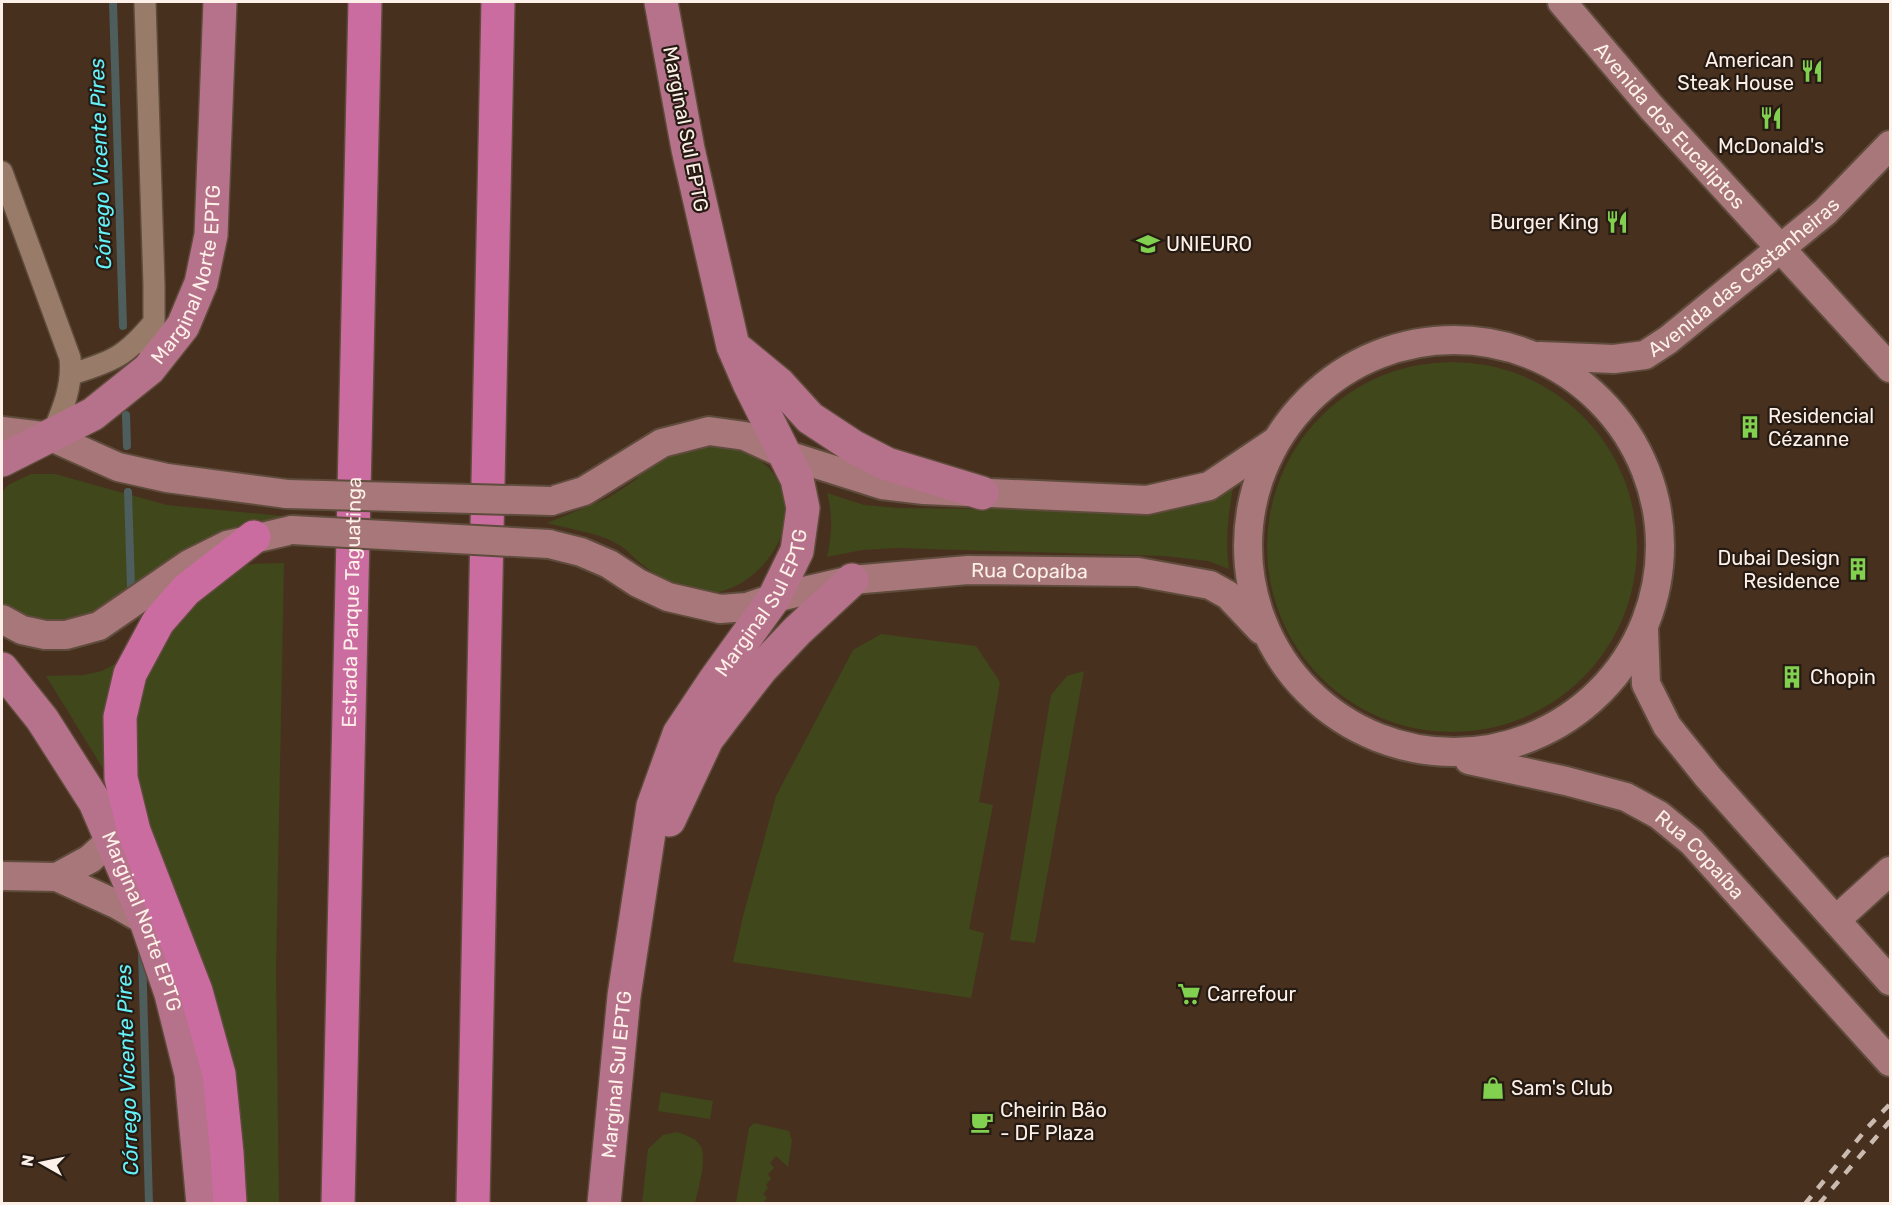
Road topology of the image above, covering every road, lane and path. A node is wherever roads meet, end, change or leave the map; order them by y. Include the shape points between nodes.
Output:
1 (145, 2) edge
2 (220, 2) edge
3 (365, 2) edge
4 (498, 2) edge
5 (662, 2) edge
6 (1562, 2) edge
7 (1890, 145) edge
8 (2, 172) edge
9 (1779, 248) junction
10 (154, 322) junction
11 (733, 346) junction
12 (1538, 356) junction
13 (1890, 368) edge
14 (148, 369) junction
15 (72, 374) junction
16 (2, 431) edge
17 (51, 437) junction
18 (1276, 441) junction
19 (784, 454) junction
20 (2, 460) edge
21 (982, 493) junction
22 (254, 537) junction
23 (852, 580) junction
24 (774, 598) junction
25 (2, 618) edge
26 (1644, 631) junction
27 (1267, 635) junction
28 (2, 669) edge
29 (1445, 755) junction
30 (111, 840) junction
31 (1890, 871) edge
32 (2, 876) edge
33 (57, 877) junction
34 (642, 882) junction
35 (1837, 919) junction
36 (146, 921) junction
37 (1890, 981) edge
38 (1890, 1062) edge
39 (203, 1203) edge
40 (230, 1203) edge
41 (338, 1203) edge
42 (473, 1203) edge
43 (604, 1203) edge

1 - 10 street
2 - 14 main road, Marginal Norte EPTG via 211,235 201,283 183,326
3 - 41 highway, Estrada Parque Taguatinga
4 - 42 highway
5 - 11 main road, Marginal Sul EPTG via 688,149
6 - 9 main road, Avenida dos Eucaliptos
7 - 9 main road, Avenida das Castanheiras via 1825,212
8 - 15 street via 70,358
9 - 12 main road, Avenida das Castanheiras via 1645,355 1614,359
9 - 13 main road, Avenida dos Eucaliptos
10 - 14 street
10 - 15 street via 134,346 115,359
11 - 19 main road, Marginal Sul EPTG
11 - 21 main road via 779,384 810,418 854,447 887,464
12 - 18 main road via 1496,342 1450,338 1405,345 1362,361 1323,386
12 - 26 main road via 1593,391 1633,442 1657,502 1660,567
14 - 17 main road, Marginal Norte EPTG via 88,417
15 - 17 street
16 - 17 main road
17 - 19 main road, bridge via 118,467 167,478 287,494 551,501 584,491 662,443 708,431 745,436
17 - 20 main road, Marginal Norte EPTG
18 - 21 main road via 1209,486 1147,500
18 - 27 main road via 1256,487 1248,537 1251,587
19 - 21 main road via 882,485
19 - 24 main road, Marginal Sul EPTG via 797,478 803,508 797,551
22 - 24 main road, Rua Copaíba, bridge via 292,530 549,544 609,564 668,597 720,609 747,607
22 - 25 main road, Rua Copaíba via 189,564 99,626 66,635 45,635 22,630
22 - 40 highway via 186,590 158,622 130,674 120,717 121,778 134,831 196,991 219,1074
23 - 24 main road, Rua Copaíba
23 - 27 main road, Rua Copaíba via 968,570 1138,572 1210,585 1228,595
23 - 34 main road via 761,669 707,739
24 - 34 main road, Marginal Sul EPTG via 680,734 653,806
26 - 29 main road via 1610,683 1563,724 1506,748
26 - 35 main road via 1646,684 1667,726
27 - 29 main road, Rua Copaíba via 1297,683 1339,720 1390,745
28 - 30 main road, Marginal Norte EPTG via 42,719 95,802
29 - 38 main road, Rua Copaíba via 1626,797 1659,815 1692,842
30 - 33 main road via 90,859
30 - 36 main road, Marginal Norte EPTG
31 - 35 main road
32 - 33 main road
33 - 36 main road
34 - 43 main road, Marginal Sul EPTG via 624,996
35 - 37 main road
36 - 39 main road, Marginal Norte EPTG via 171,994 191,1074

